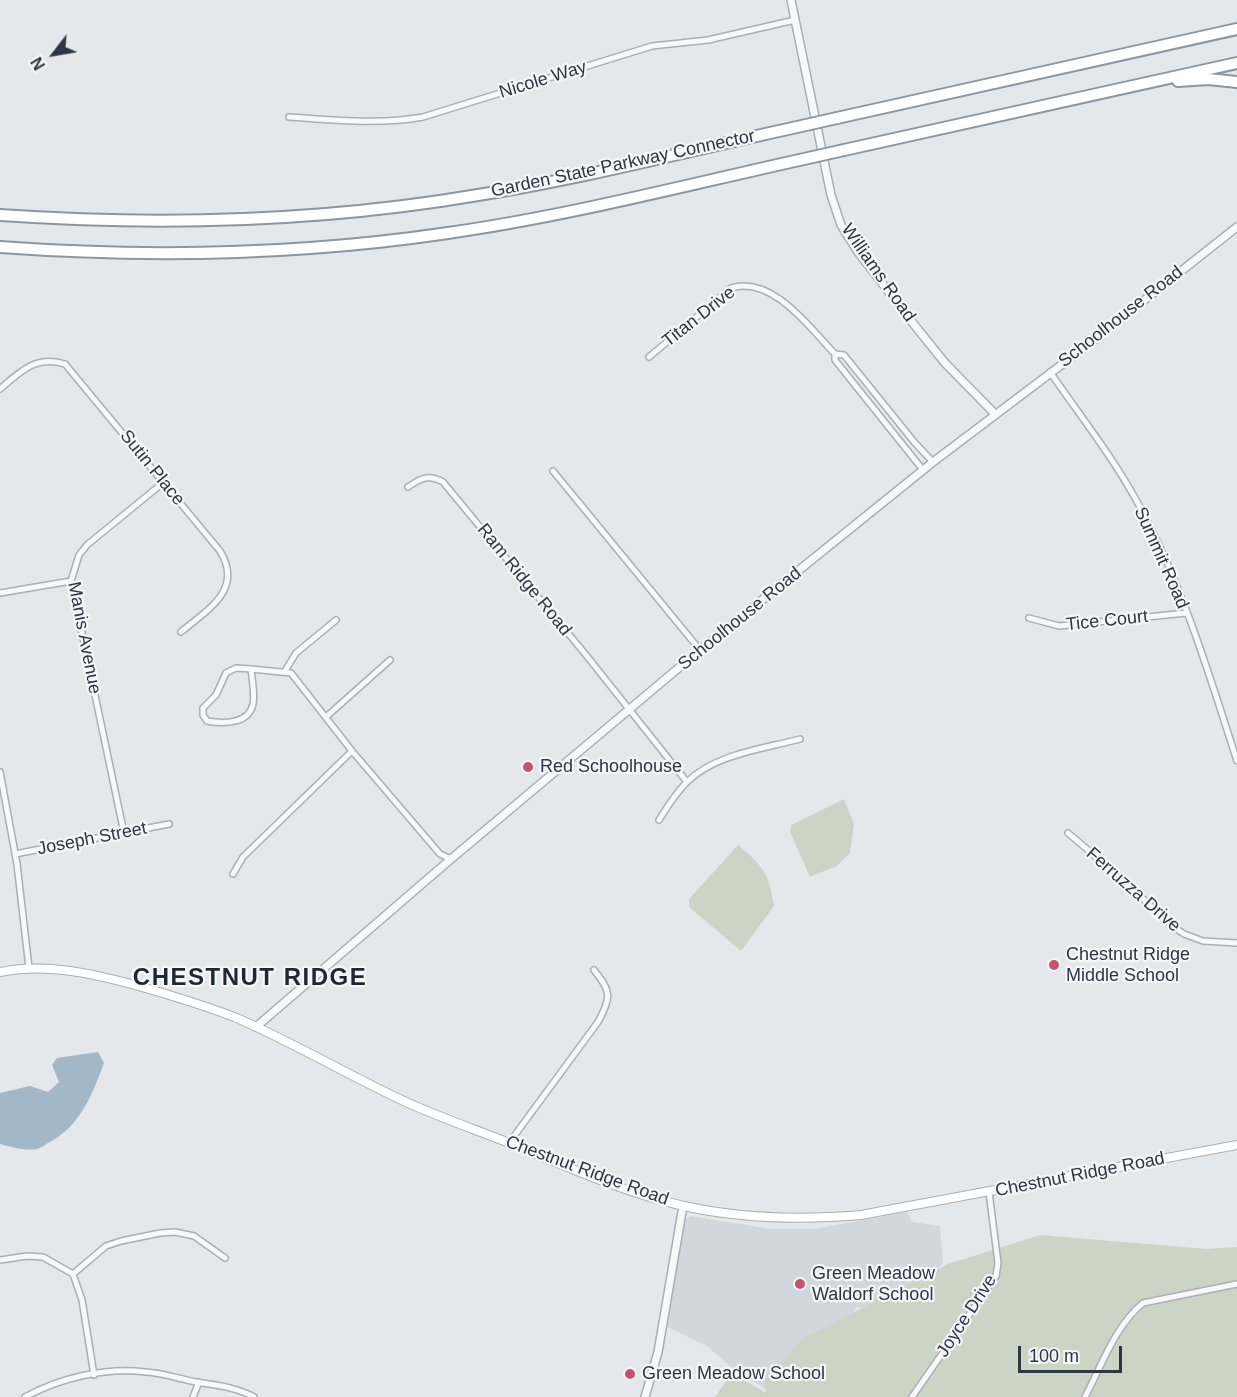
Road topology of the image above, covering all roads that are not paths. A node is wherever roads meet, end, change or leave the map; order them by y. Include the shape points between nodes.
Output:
1 (791, 0) edge
2 (795, 20) junction
3 (1237, 23) edge
4 (1237, 29) edge
5 (1171, 44) junction
6 (1237, 63) edge
7 (1237, 82) edge
8 (1139, 84) junction
9 (290, 117) dead end
10 (0, 215) edge
11 (1237, 227) edge
12 (0, 247) edge
13 (835, 354) junction
14 (649, 357) dead end
15 (1050, 372) junction
16 (0, 389) edge
17 (994, 414) junction
18 (933, 462) junction
19 (923, 470) junction
20 (553, 471) dead end
21 (164, 482) junction
22 (408, 487) dead end
23 (70, 581) junction
24 (0, 593) edge
25 (1186, 613) junction
26 (1029, 618) dead end
27 (336, 620) dead end
28 (181, 632) dead end
29 (700, 650) junction
30 (390, 660) dead end
31 (251, 669) junction
32 (285, 671) junction
33 (628, 710) junction
34 (326, 717) junction
35 (800, 739) dead end
36 (352, 751) junction
37 (1237, 761) edge
38 (0, 772) edge
39 (687, 782) junction
40 (659, 820) dead end
41 (169, 824) dead end
42 (124, 832) junction
43 (1068, 833) dead end
44 (15, 854) junction
45 (451, 860) junction
46 (233, 874) dead end
47 (1237, 944) edge
48 (29, 968) junction
49 (594, 969) dead end
50 (0, 972) edge
51 (256, 1027) junction
52 (509, 1143) junction
53 (1237, 1145) edge
54 (989, 1192) junction
55 (683, 1206) junction
56 (225, 1258) dead end
57 (0, 1260) edge
58 (73, 1274) junction
59 (1237, 1284) edge
60 (94, 1375) junction
61 (199, 1382) junction
62 (25, 1397) edge
63 (193, 1397) edge
64 (254, 1397) edge
65 (645, 1397) edge
66 (912, 1397) edge
67 (1085, 1397) edge

1 - 2 street, Williams Road
2 - 9 street, Nicole Way via 708,40 652,46 414,118 375,122
2 - 17 street, Williams Road via 831,195 841,225 945,363
3 - 5 highway
4 - 5 highway, Garden State Parkway Connector
5 - 10 highway, Garden State Parkway Connector, bridge via 455,199 279,218 186,221
6 - 8 highway, Garden State Parkway Connector
7 - 8 highway via 1203,79
8 - 12 highway, Garden State Parkway Connector, bridge via 524,220 382,242 197,254
11 - 15 street, Schoolhouse Road
13 - 14 street, Titan Drive via 779,298 754,286 742,285 731,288
13 - 18 street, Titan Drive via 844,355
13 - 19 street, Titan Drive via 835,360
15 - 17 street, Schoolhouse Road
15 - 25 street, Summit Road via 1141,509
16 - 21 street, Sutin Place via 24,368 39,362 66,364
17 - 18 street, Schoolhouse Road
18 - 19 street, Schoolhouse Road
19 - 29 street, Schoolhouse Road
20 - 29 street
21 - 23 street, Manis Avenue via 87,545
21 - 28 street, Sutin Place via 220,551 228,568 224,593
22 - 33 street, Ram Ridge Road via 428,477 443,482
23 - 24 street
23 - 42 street, Manis Avenue
25 - 26 street, Tice Court via 1059,626
25 - 37 street, Summit Road
27 - 32 street via 296,653
29 - 33 street, Schoolhouse Road
30 - 34 street
31 - 31 street via 227,671 216,695 202,708 205,719 234,722 248,714 254,701
31 - 32 street
32 - 34 street via 291,673
33 - 39 street, Ram Ridge Road
33 - 45 street, Schoolhouse Road
34 - 36 street
35 - 39 street via 723,759
36 - 45 street via 440,854
36 - 46 street via 243,857
38 - 44 street
39 - 40 street
41 - 42 street, Joseph Street
42 - 44 street, Joseph Street
43 - 47 street, Ferruzza Drive via 1184,934
44 - 48 street
45 - 51 street, Schoolhouse Road
48 - 50 main road, Chestnut Ridge Road
48 - 51 main road, Chestnut Ridge Road via 101,976 187,1000
49 - 52 street via 606,984 606,1008
51 - 52 main road, Chestnut Ridge Road via 408,1103
52 - 55 main road, Chestnut Ridge Road via 601,1180
53 - 54 main road, Chestnut Ridge Road
54 - 55 main road, Chestnut Ridge Road via 823,1218 745,1216
54 - 66 street, Joyce Drive via 998,1263 996,1276
55 - 65 street via 658,1352
56 - 58 street via 194,1236 160,1233 106,1246
57 - 58 street via 43,1257
58 - 60 street via 82,1300
59 - 67 street via 1143,1303 1123,1324
60 - 61 street via 146,1372
60 - 62 street via 45,1386
61 - 63 street
61 - 64 street via 237,1389

